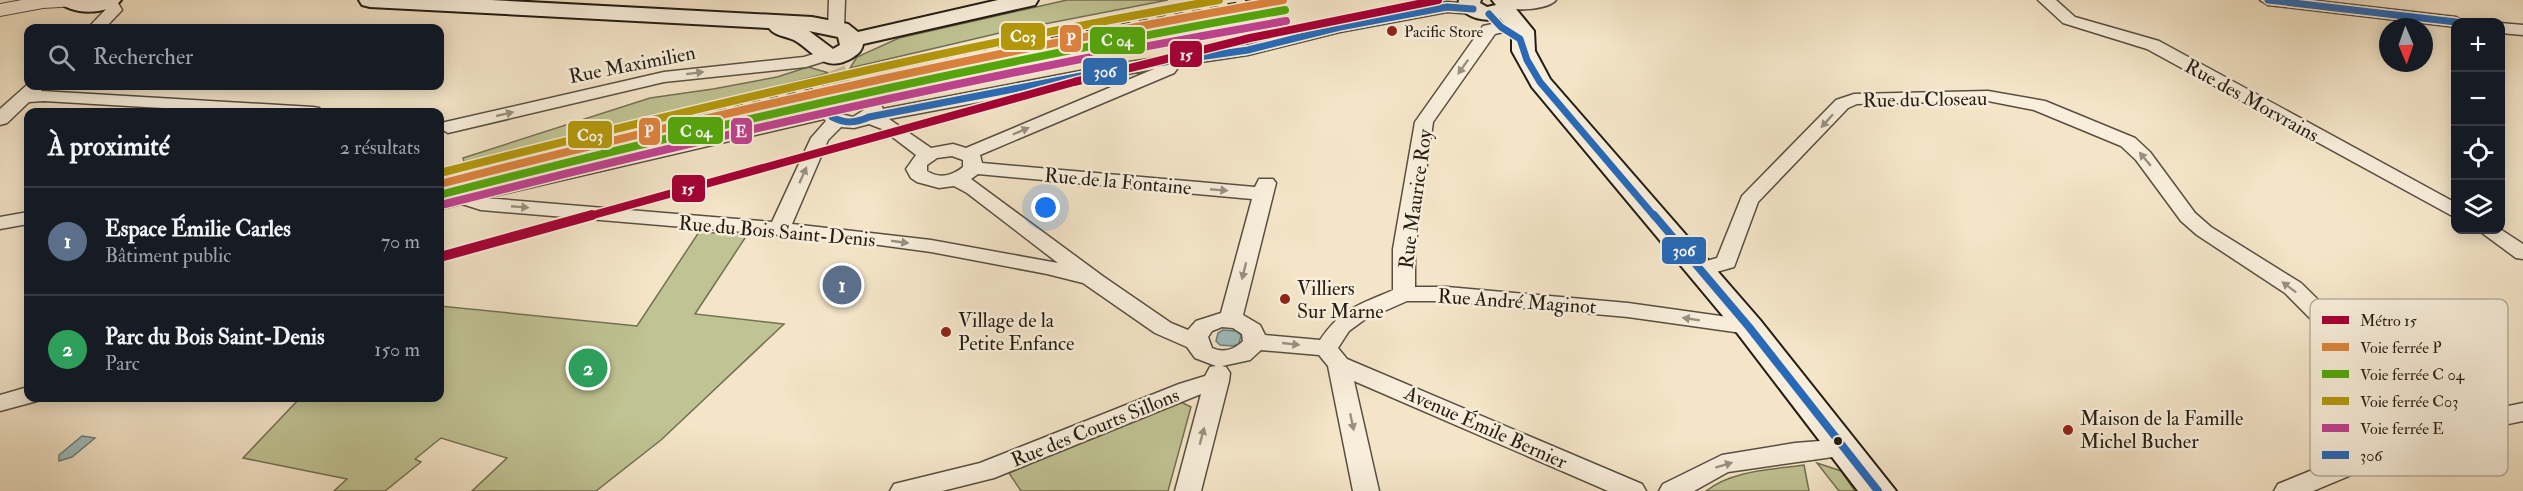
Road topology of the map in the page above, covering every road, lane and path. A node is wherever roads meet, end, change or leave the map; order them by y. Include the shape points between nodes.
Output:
1 (370, 0) edge
2 (837, 0) edge
3 (1027, 0) edge
4 (1548, 0) edge
5 (2046, 0) edge
6 (2268, 0) edge
7 (69, 1) edge
8 (106, 1) edge
9 (450, 2) edge
10 (0, 10) edge
11 (1496, 13) edge
12 (755, 21) junction
13 (2451, 21) edge
14 (100, 24) edge
15 (2505, 28) edge
16 (2523, 30) edge
17 (839, 32) junction
18 (807, 39) junction
19 (1201, 58) junction
20 (832, 60) junction
21 (30, 91) edge
22 (840, 106) junction
23 (246, 108) edge
24 (869, 117) junction
25 (0, 118) edge
26 (444, 130) edge
27 (928, 155) junction
28 (966, 167) junction
29 (462, 197) junction
30 (444, 202) edge
31 (2451, 209) edge
32 (24, 219) edge
33 (0, 223) edge
34 (779, 229) junction
35 (2494, 234) edge
36 (2523, 253) edge
37 (1699, 270) junction
38 (1090, 278) junction
39 (1404, 294) junction
40 (2310, 305) edge
41 (1229, 320) junction
42 (1749, 327) junction
43 (1255, 342) junction
44 (1204, 350) junction
45 (1333, 357) junction
46 (24, 396) edge
47 (0, 403) edge
48 (2523, 412) edge
49 (2508, 415) edge
50 (1845, 448) junction
51 (2323, 476) edge
52 (903, 491) edge
53 (1188, 491) edge
54 (1366, 491) edge
55 (1633, 491) edge
56 (1672, 491) edge
57 (1878, 491) edge
58 (2287, 491) edge

1 - 9 main road
2 - 17 street
3 - 17 main road
4 - 11 street
5 - 31 street, Rue des Morvrains via 2075,23 2153,45
6 - 13 street
7 - 8 main road via 79,5
7 - 10 street
8 - 14 street via 114,10
9 - 12 main road
11 - 19 street via 1447,7
11 - 37 main road via 1540,82
11 -> 39 street, Rue Maurice Roy via 1489,30 1424,122 1404,249
12 - 17 main road via 812,24
12 - 18 main road
15 - 16 street
17 - 18 main road via 813,31
17 - 20 main road via 852,47
18 - 20 main road
19 - 24 street via 1122,68
28 -> 19 street via 1167,70
26 -> 20 street, Rue Maximilien via 664,77
21 - 23 street via 44,96
21 - 25 street
22 - 24 street via 853,122
22 - 29 street
34 -> 22 street via 819,138
24 - 27 street via 889,125
27 - 28 street via 944,150
27 - 28 street via 917,164 918,174 930,181 938,182
28 - 38 street via 974,189
28 -> 41 street, Rue de la Fontaine via 1264,188
29 - 30 street
29 -> 34 street, Rue du Bois Saint-Denis via 480,204
32 - 33 street
34 -> 38 street, Rue du Bois Saint-Denis via 931,246
35 - 36 street
40 -> 37 street, Rue du Closeau via 2293,288 2188,217 2144,156 2128,142 2039,105 1988,96 1854,99 1842,104 1749,200 1726,262
37 - 42 main road
38 - 44 street via 1163,328
42 -> 39 street, Rue André Maginot via 1628,310
39 - 45 street, Rue André Maginot via 1356,315 1341,326
41 - 43 street via 1252,330
41 - 44 street via 1211,322
42 - 50 main road
43 - 44 street via 1247,353 1231,359
43 -> 45 street, Avenue Émile Bernier
44 - 52 street, Rue des Courts Sillons via 1187,390 985,471
53 -> 44 street
45 -> 54 street
45 - 55 street, Avenue Émile Bernier
46 - 47 street
48 - 49 street
56 -> 50 street via 1722,464
50 - 57 main road
51 - 58 street

